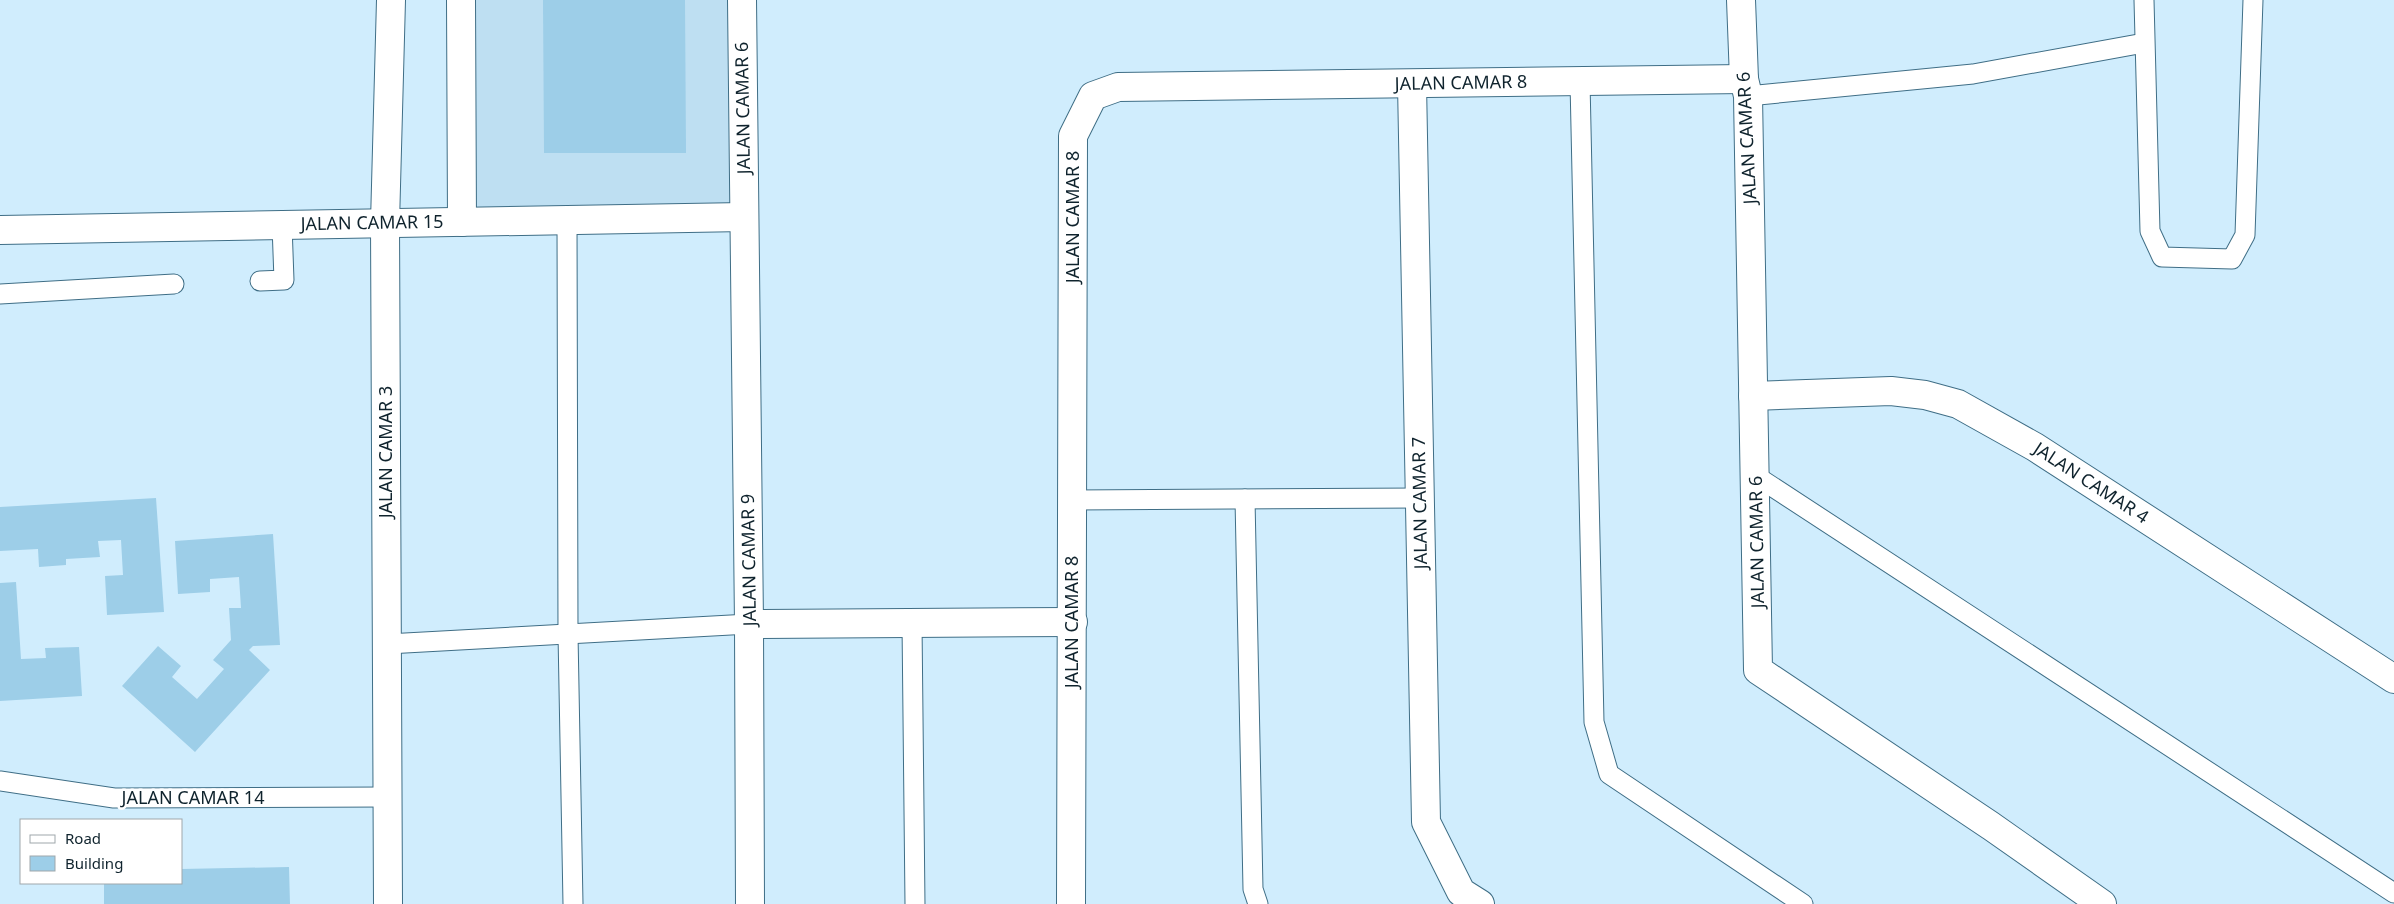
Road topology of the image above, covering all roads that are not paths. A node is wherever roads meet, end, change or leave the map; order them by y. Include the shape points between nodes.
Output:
1 (391, 0) edge
2 (461, 0) edge
3 (742, 0) edge
4 (1741, 0) edge
5 (2144, 0) edge
6 (2253, 0) edge
7 (2144, 43) junction
8 (1580, 82) junction
9 (1412, 84) junction
10 (1746, 87) junction
11 (744, 217) junction
12 (567, 220) junction
13 (462, 222) junction
14 (385, 223) junction
15 (282, 225) junction
16 (0, 230) edge
17 (260, 281) dead end
18 (174, 284) dead end
19 (0, 294) edge
20 (1753, 396) junction
21 (1756, 476) junction
22 (1420, 498) junction
23 (1245, 499) junction
24 (1073, 500) junction
25 (1073, 622) junction
26 (912, 623) junction
27 (749, 624) junction
28 (568, 634) junction
29 (386, 644) junction
30 (2394, 679) edge
31 (0, 780) edge
32 (388, 797) junction
33 (2394, 893) edge
34 (388, 904) edge
35 (573, 904) edge
36 (750, 904) edge
37 (914, 904) edge
38 (1071, 904) edge
39 (1258, 904) edge
40 (1480, 904) edge
41 (1803, 904) edge
42 (2102, 904) edge

1 - 14 street, JALAN CAMAR 3
2 - 13 street
3 - 11 street, JALAN CAMAR 6
4 - 10 street, JALAN CAMAR 6
5 - 7 lane
6 - 7 lane via 2245,235 2232,259 2162,256 2150,231
7 - 10 lane via 1973,74
8 - 9 street, JALAN CAMAR 8
8 - 10 street, JALAN CAMAR 8
8 - 41 lane via 1594,722 1609,774
9 - 22 street, JALAN CAMAR 7
9 - 24 street, JALAN CAMAR 8 via 1118,87 1093,96 1073,136
10 - 20 street, JALAN CAMAR 6
11 - 12 street, JALAN CAMAR 15
11 - 27 street, JALAN CAMAR 9
12 - 13 street, JALAN CAMAR 15
12 - 28 lane
13 - 14 street, JALAN CAMAR 15
14 - 15 street, JALAN CAMAR 15
14 - 29 street, JALAN CAMAR 3
15 - 16 street, JALAN CAMAR 15
15 - 17 lane via 284,280
18 - 19 lane
20 - 21 street, JALAN CAMAR 6
20 - 30 street, JALAN CAMAR 4 via 1891,391 1925,395 1958,404 2035,447
21 - 33 lane
21 - 42 street, JALAN CAMAR 6 via 1758,670
22 - 23 lane
22 - 40 street, JALAN CAMAR 7 via 1426,822 1461,892
23 - 24 lane
23 - 39 lane via 1253,889
24 - 25 street, JALAN CAMAR 8
25 - 26 street
25 - 38 street, JALAN CAMAR 8
26 - 27 street
26 - 37 lane
27 - 28 lane
27 - 36 street, JALAN CAMAR 9
28 - 29 lane
28 - 35 lane
29 - 32 street, JALAN CAMAR 3
31 - 32 lane, JALAN CAMAR 14 via 114,798
32 - 34 street, JALAN CAMAR 3

